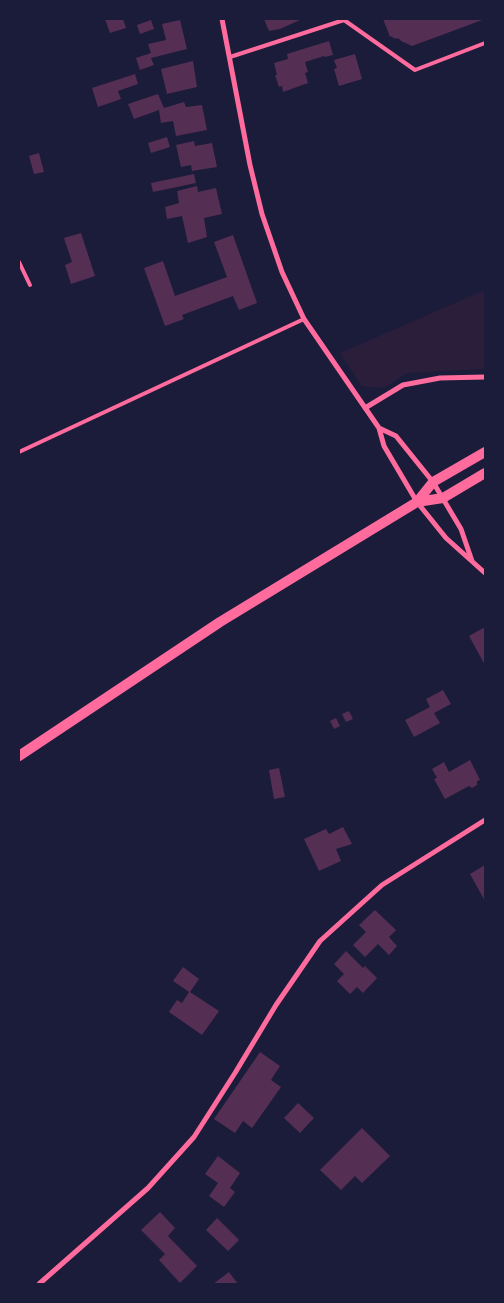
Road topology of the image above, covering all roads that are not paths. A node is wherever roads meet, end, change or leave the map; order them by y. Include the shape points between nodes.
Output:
1 (222, 19) edge
2 (485, 43) edge
3 (230, 57) junction
4 (19, 262) edge
5 (30, 285) dead end
6 (304, 319) junction
7 (485, 377) edge
8 (365, 408) junction
9 (379, 428) junction
10 (19, 452) edge
11 (485, 452) edge
12 (485, 474) edge
13 (433, 482) junction
14 (443, 498) junction
15 (417, 502) junction
16 (472, 561) junction
17 (485, 573) edge
18 (19, 756) edge
19 (485, 820) edge
20 (39, 1284) edge

1 - 3 street
2 - 3 lane via 415,70 344,20
3 - 6 street via 262,214 282,272
4 - 5 lane
6 - 8 street
6 - 10 lane
7 - 8 street via 440,378 403,385
8 - 9 street
9 - 13 street via 396,436
9 - 15 street via 384,446
11 - 13 main road
12 - 14 main road
13 - 14 street
13 - 15 main road
14 - 15 main road
14 - 16 street via 461,528
15 - 16 street via 446,538
15 - 18 main road via 220,622
16 - 17 street
19 - 20 street via 382,885 320,941 194,1137 148,1188

